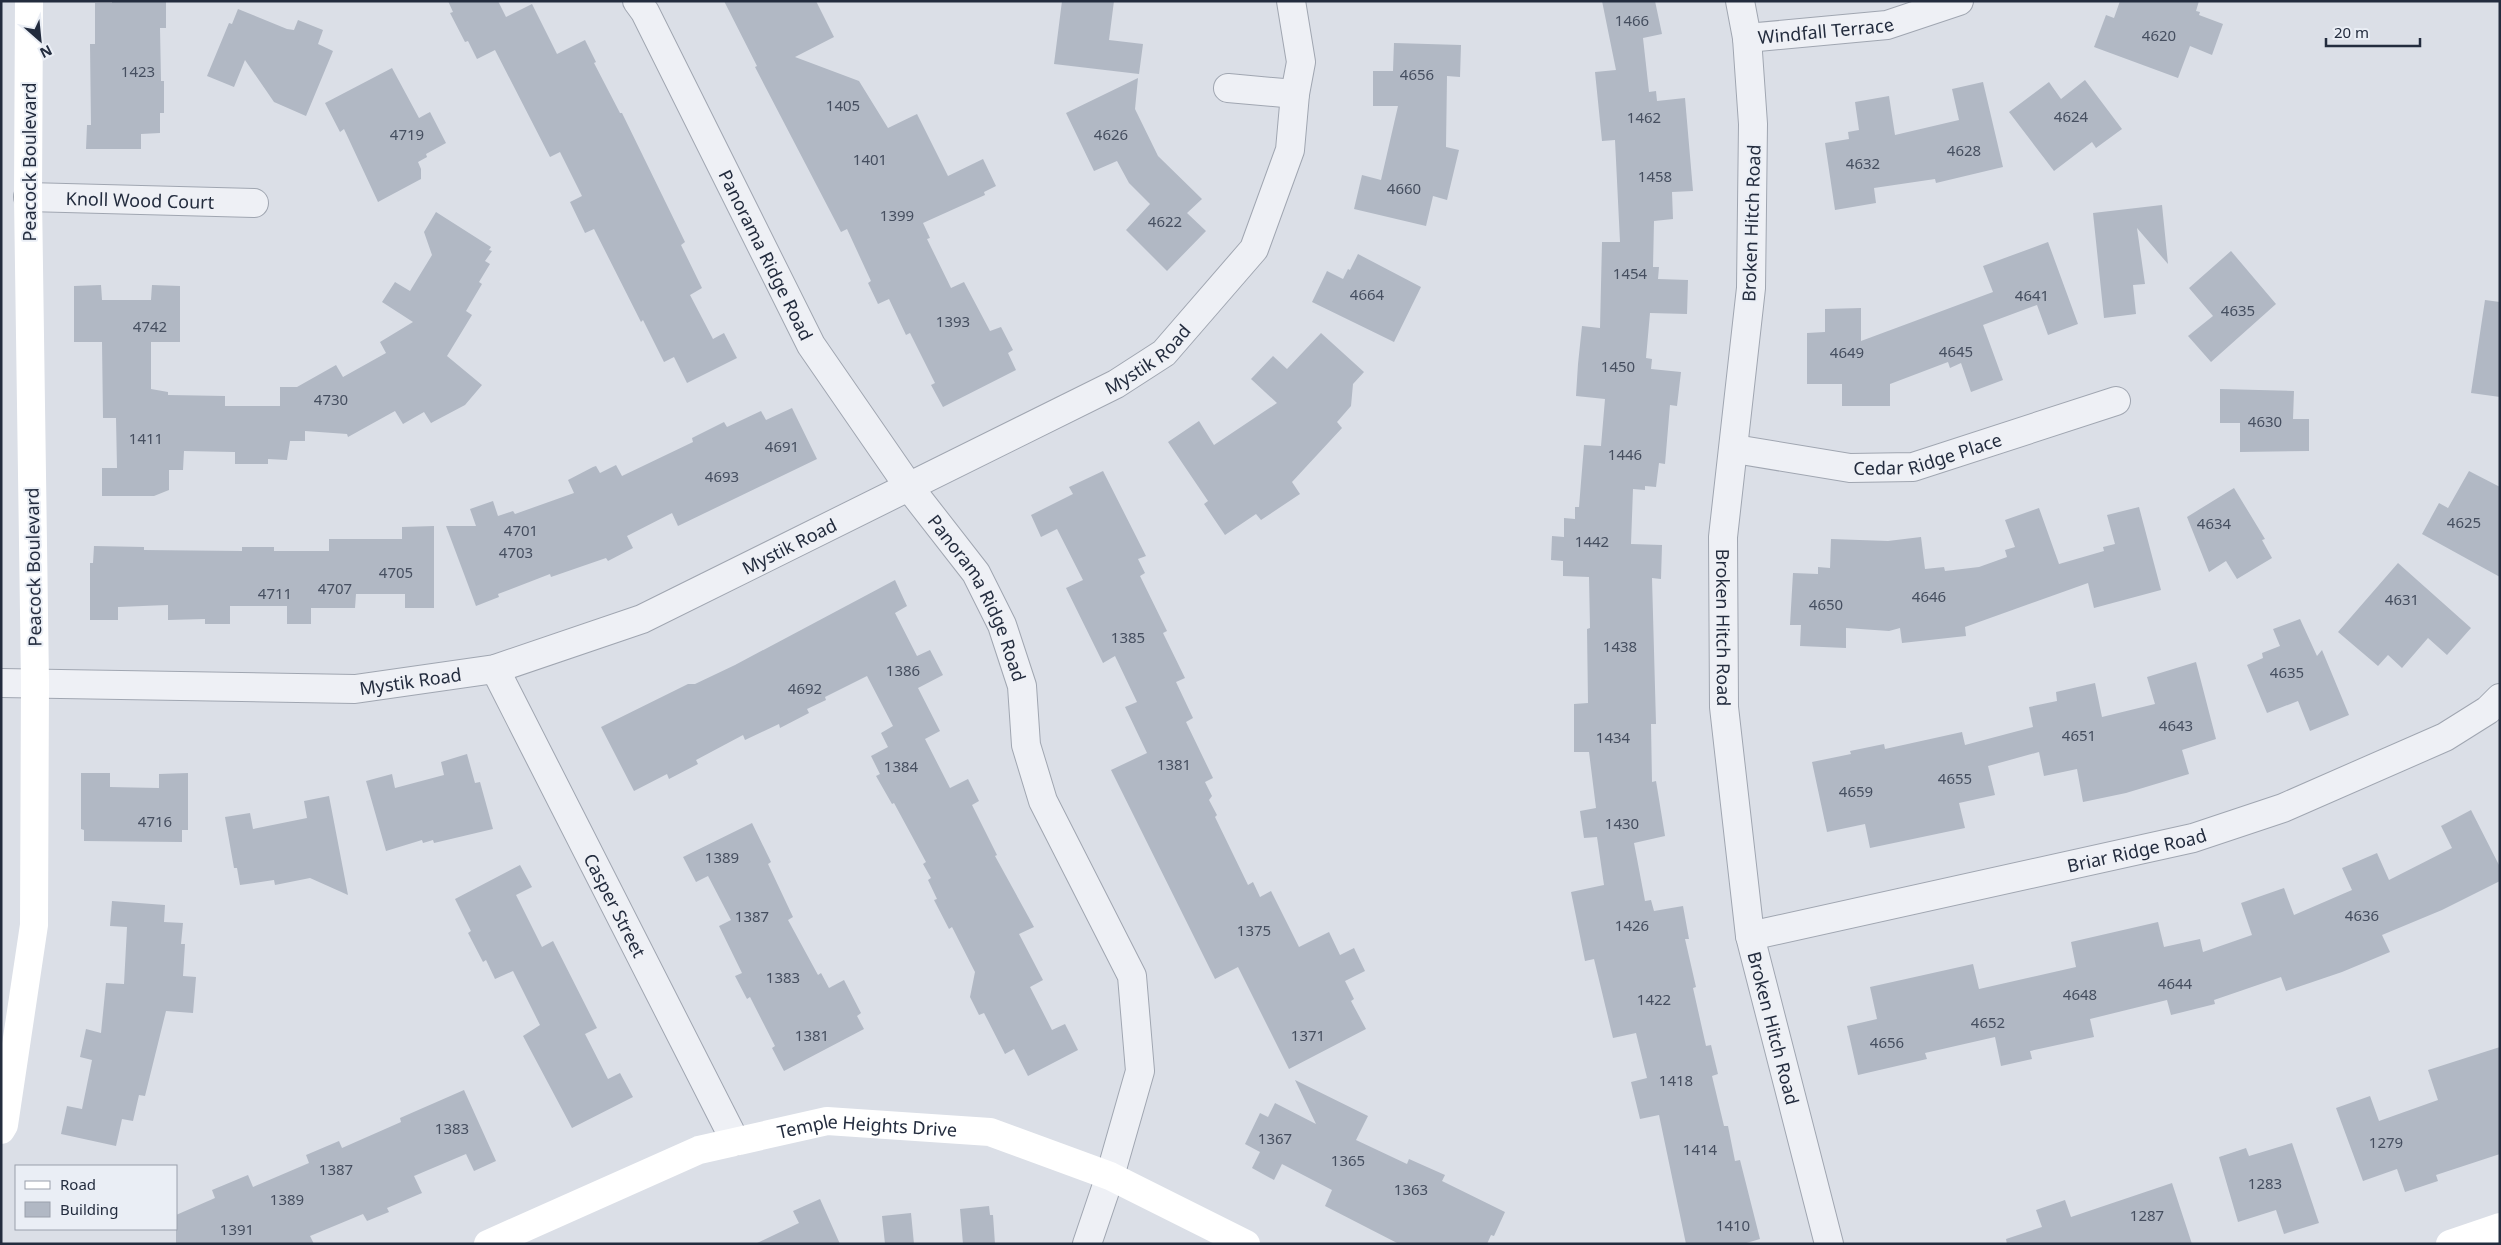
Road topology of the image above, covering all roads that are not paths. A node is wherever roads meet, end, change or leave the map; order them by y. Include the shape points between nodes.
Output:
1 (29, 1) edge
2 (637, 1) edge
3 (1291, 1) edge
4 (1740, 1) edge
5 (1959, 1) edge
6 (1747, 38) junction
7 (1228, 88) dead end
8 (1295, 94) junction
9 (28, 197) junction
10 (254, 202) dead end
11 (2116, 401) dead end
12 (1735, 449) junction
13 (909, 487) junction
14 (495, 669) junction
15 (35, 682) junction
16 (1, 683) edge
17 (2500, 698) edge
18 (1750, 936) junction
19 (1, 1130) edge
20 (736, 1140) junction
21 (1110, 1176) junction
22 (2500, 1227) edge
23 (488, 1244) edge
24 (1087, 1244) edge
25 (1246, 1244) edge
26 (1828, 1244) edge
27 (2450, 1244) edge

1 - 9 street, Peacock Boulevard
2 - 13 street, Panorama Ridge Road via 810,345
3 - 8 street, Mystik Road via 1301,62
4 - 6 street, Broken Hitch Road
5 - 6 street, Windfall Terrace via 1887,25
6 - 12 street, Broken Hitch Road via 1753,124 1751,288
7 - 8 street
8 - 13 street, Mystik Road via 1290,150 1254,249 1164,353 1116,384
9 - 10 street, Knoll Wood Court
9 - 15 street, Peacock Boulevard
11 - 12 street, Cedar Ridge Place via 1913,467 1850,468
12 - 18 street, Broken Hitch Road via 1723,537 1724,707
13 - 14 street, Mystik Road via 642,619
13 - 21 street, Panorama Ridge Road via 976,573 1002,625 1022,686 1026,745 1043,801 1132,976 1140,1071
14 - 15 street, Mystik Road via 355,689
14 - 20 street, Casper Street
15 - 16 street, Mystik Road
15 - 19 street, Peacock Boulevard via 34,925
17 - 18 street, Briar Ridge Road via 2488,710 2445,737 2282,808 2192,838
18 - 26 street, Broken Hitch Road
20 - 21 street, Temple Heights Drive via 827,1121 990,1132
20 - 23 street, Temple Heights Drive via 699,1150
21 - 24 street, Panorama Ridge Road
21 - 25 street, Temple Heights Drive
22 - 27 street

